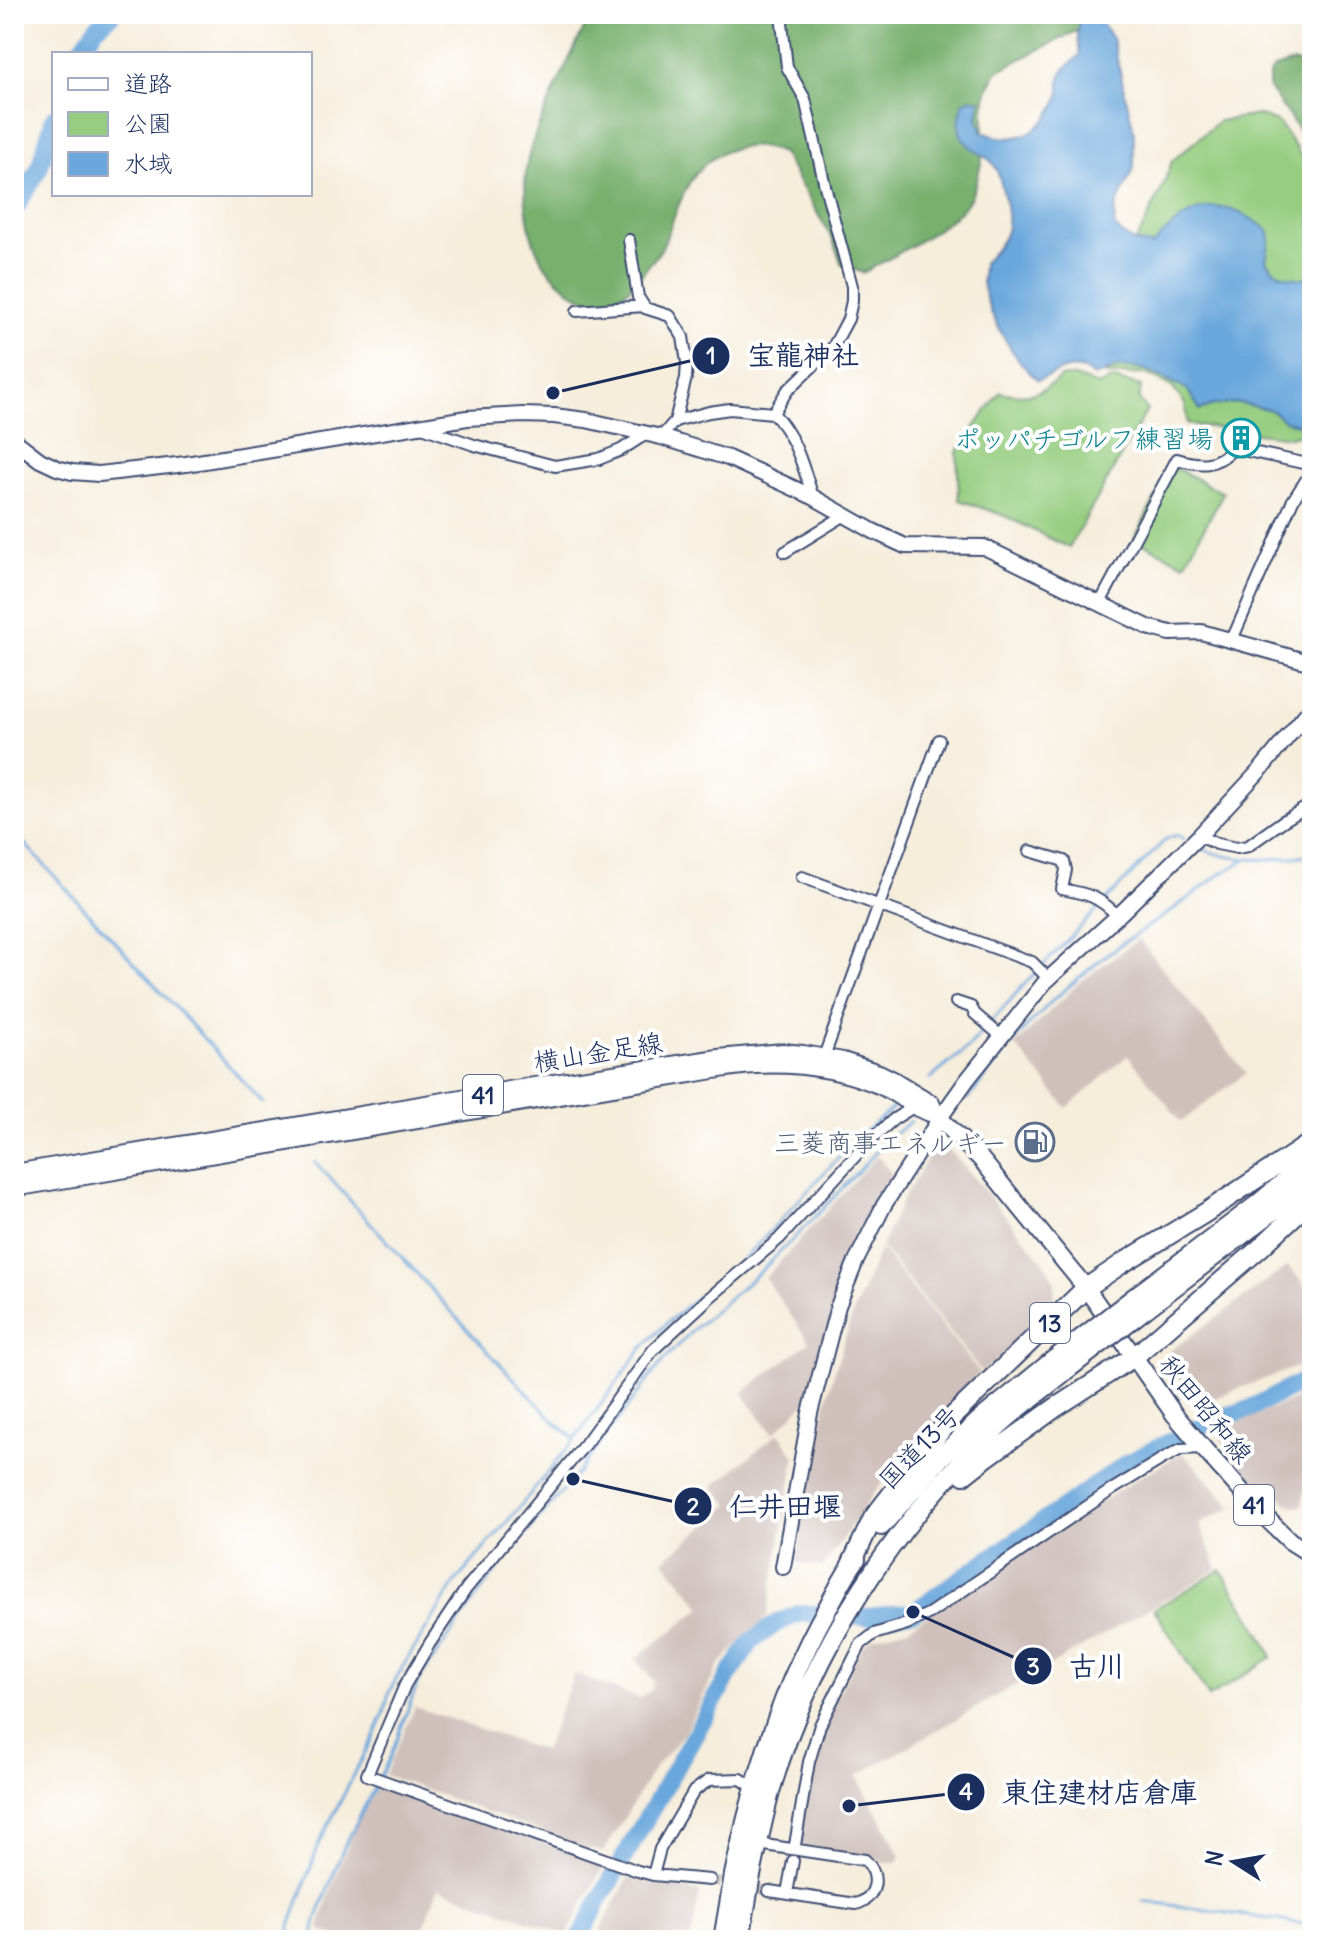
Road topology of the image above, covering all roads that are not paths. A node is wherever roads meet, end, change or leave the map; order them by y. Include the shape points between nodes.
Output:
1 (781, 14) edge
2 (629, 240) dead end
3 (644, 306) junction
4 (577, 311) dead end
5 (773, 413) junction
6 (675, 421) junction
7 (418, 426) junction
8 (654, 435) junction
9 (14, 440) edge
10 (1312, 465) edge
11 (1312, 471) edge
12 (813, 497) junction
13 (845, 515) junction
14 (785, 552) dead end
15 (1100, 603) junction
16 (1231, 642) junction
17 (1312, 663) edge
18 (1312, 707) edge
19 (939, 740) dead end
20 (1312, 804) edge
21 (1199, 836) junction
22 (1030, 851) dead end
23 (802, 877) dead end
24 (879, 905) junction
25 (1110, 908) junction
26 (1044, 972) junction
27 (956, 1002) dead end
28 (993, 1028) junction
29 (822, 1062) junction
30 (915, 1106) junction
31 (938, 1116) junction
32 (1312, 1142) edge
33 (1312, 1159) edge
34 (14, 1173) edge
35 (1312, 1181) edge
36 (14, 1188) edge
37 (1312, 1199) edge
38 (1086, 1288) junction
39 (1140, 1303) junction
40 (1134, 1357) junction
41 (1060, 1365) junction
42 (1203, 1448) junction
43 (911, 1521) junction
44 (1312, 1555) edge
45 (783, 1567) dead end
46 (850, 1567) junction
47 (754, 1788) junction
48 (758, 1844) junction
49 (795, 1845) dead end
50 (793, 1861) dead end
51 (653, 1875) junction
52 (742, 1877) junction
53 (710, 1880) tunnel mouth
54 (769, 1891) tunnel mouth
55 (787, 1893) junction
56 (723, 1940) edge
57 (740, 1940) edge

1 - 5 street via 787,67 805,99 852,301 833,347 787,391
2 - 3 street
3 - 4 street
3 - 6 street via 670,316 683,337 686,378
5 - 6 street via 730,409
5 - 12 street via 797,448
6 - 8 street
7 - 8 street via 467,418 554,416
7 - 8 street via 555,466 599,459
7 - 9 street via 99,474 57,468
8 - 12 street via 728,458
10 - 15 street via 1234,448 1203,465 1177,459
11 - 16 street via 1293,500
12 - 13 street
13 - 14 street
13 - 15 street via 905,546 984,547
15 - 16 street via 1148,627 1201,632
16 - 17 street
18 - 21 street
19 - 24 street
20 - 21 street via 1248,846 1217,844
21 - 25 street
22 - 25 street via 1064,861 1062,889
23 - 24 street
24 - 26 street
24 - 29 street
25 - 26 street
26 - 28 street
27 - 28 street via 971,1007
28 - 31 street
29 - 30 main road, 横山金足線 / 41
29 - 31 main road, 横山金足線 / 41 via 860,1066 895,1081 931,1103
29 - 34 main road, 横山金足線 / 41 via 783,1052 718,1058
29 - 36 main road, 横山金足線 / 41 via 720,1069
30 - 31 main road, 横山金足線 / 41
30 - 51 street via 871,1139 779,1239 653,1350 437,1632 405,1685 367,1775
31 - 38 main road, 横山金足線 / 41 via 980,1158
31 - 45 street via 884,1205 838,1306 810,1413
32 - 38 highway, 13
33 - 39 highway, 国道13号 / 13
35 - 39 highway, 国道13号 / 13
37 - 40 highway, 13
38 - 40 main road, 横山金足線 / 41
38 - 46 highway, 13 via 949,1420 873,1518
39 - 41 highway, 国道13号 / 13, bridge
40 - 42 main road, 秋田昭和線 / 41
40 - 43 highway, 13 via 987,1457
41 - 43 highway, 国道13号 / 13
41 - 46 highway, 国道13号 / 13 via 978,1422 940,1458
42 - 44 main road, 秋田昭和線 / 41 via 1261,1513
42 - 49 street via 1181,1449 1162,1459 930,1613 861,1644 820,1725
43 - 48 highway, 国道13号 / 13 via 853,1601 801,1706 771,1786
46 - 47 highway, 国道13号 / 13 via 801,1658
47 - 51 street via 741,1779 709,1780 694,1791 660,1849
47 - 52 highway, 国道13号 / 13
48 - 52 highway, 国道13号 / 13
48 - 55 street via 865,1860 874,1872 872,1894 862,1903
50 - 55 street
51 - 53 street
52 - 56 highway, 国道13号 / 13, bridge
52 - 57 highway, 国道13号 / 13, bridge
54 - 55 street

